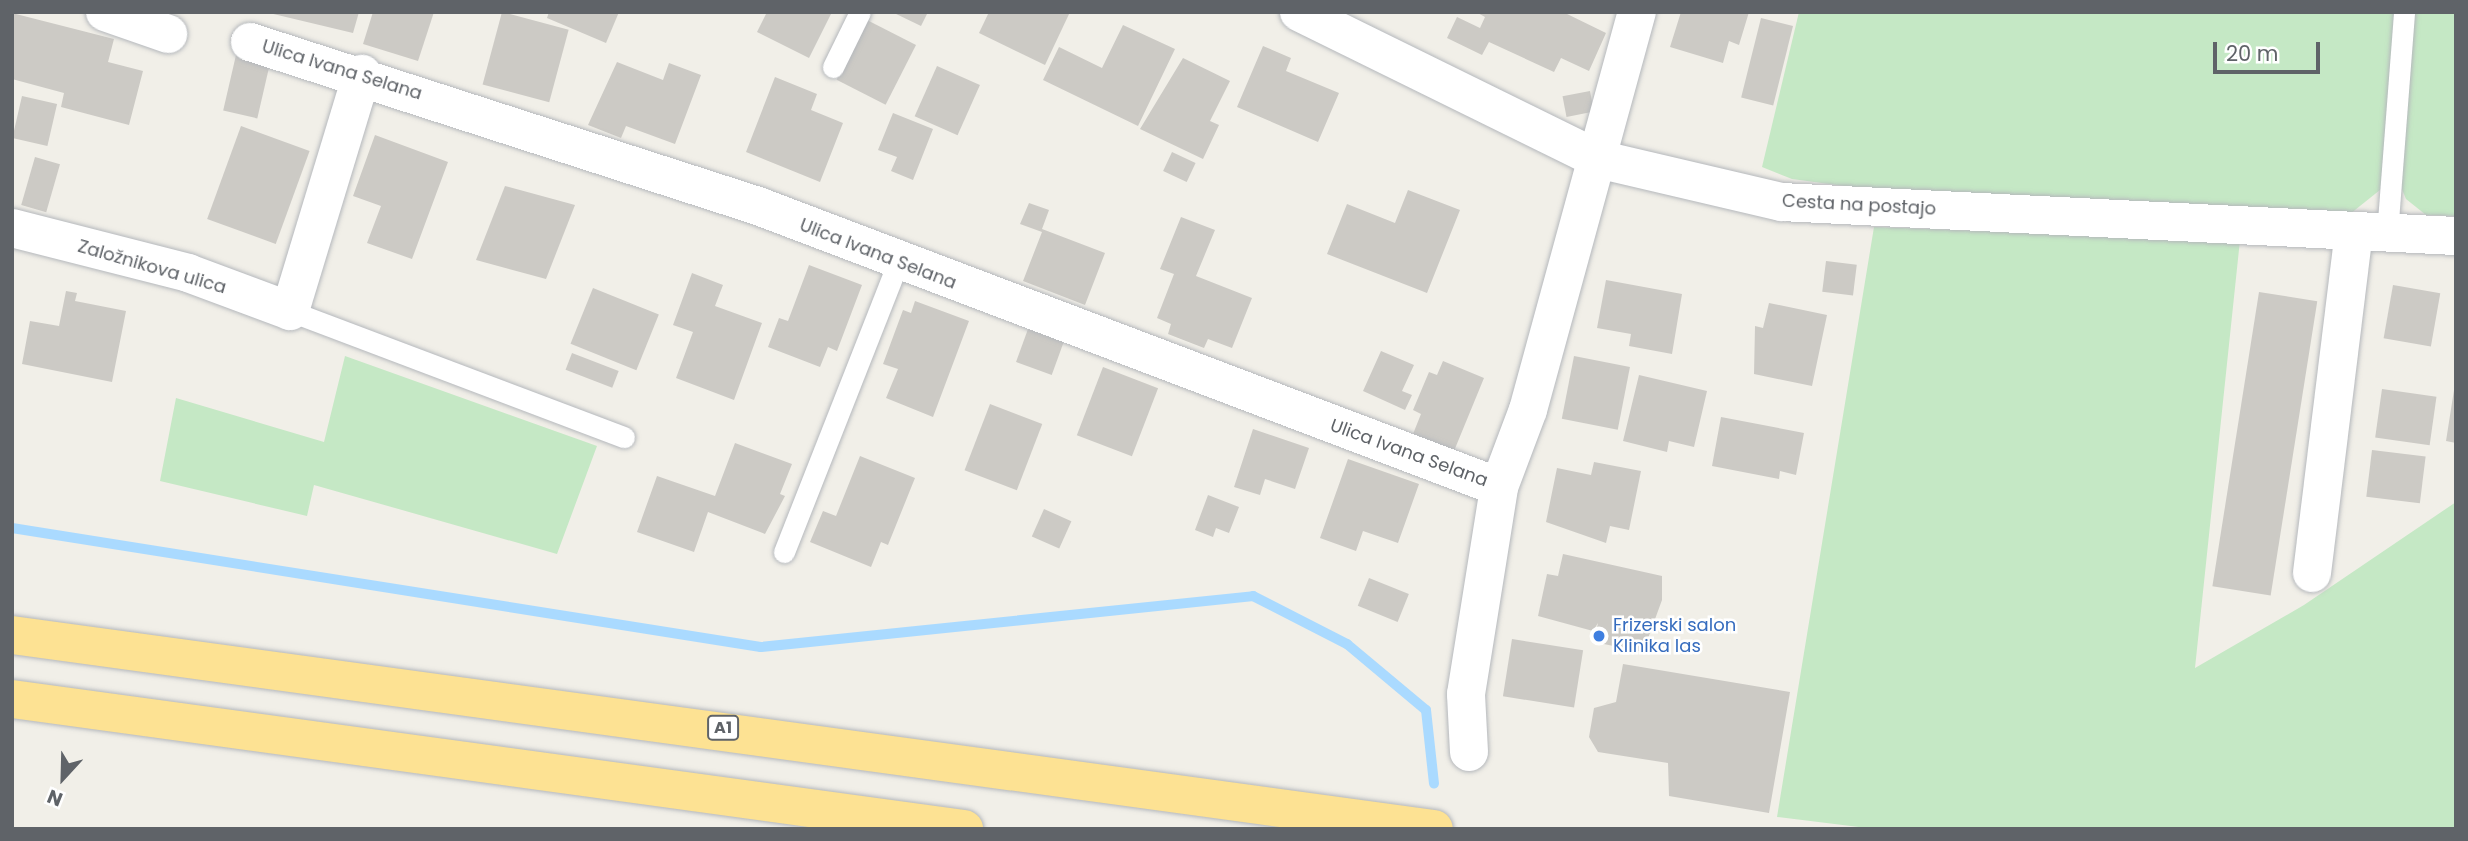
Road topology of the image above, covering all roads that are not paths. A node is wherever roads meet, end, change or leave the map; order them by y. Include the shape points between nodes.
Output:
1 (105, 12) edge
2 (860, 12) edge
3 (1299, 12) edge
4 (1637, 12) edge
5 (2404, 12) edge
6 (168, 34) dead end
7 (250, 42) dead end
8 (833, 68) dead end
9 (362, 74) junction
10 (1598, 159) junction
11 (12, 228) edge
12 (2370, 234) junction
13 (2456, 236) edge
14 (898, 262) junction
15 (290, 311) junction
16 (624, 437) dead end
17 (1499, 487) junction
18 (784, 552) dead end
19 (2312, 573) dead end
20 (12, 635) edge
21 (12, 699) edge
22 (1469, 752) dead end
23 (964, 829) edge
24 (1434, 829) edge

1 - 6 street
2 - 8 lane
3 - 10 street, Cesta na postajo
4 - 10 street, Ulica Ivana Selana
5 - 12 lane
7 - 9 street, Ulica Ivana Selana
9 - 14 street, Ulica Ivana Selana via 758,206
9 - 15 street
10 - 12 street, Cesta na postajo via 1782,202
10 - 17 street, Ulica Ivana Selana via 1528,410
11 - 15 street, Založnikova ulica via 188,273
12 - 13 street, Cesta na postajo
12 - 19 street
14 - 17 street, Ulica Ivana Selana
14 - 18 lane
15 - 16 lane
17 - 22 street, Ulica Ivana Selana via 1466,694
20 - 24 highway, A1
21 - 23 highway

